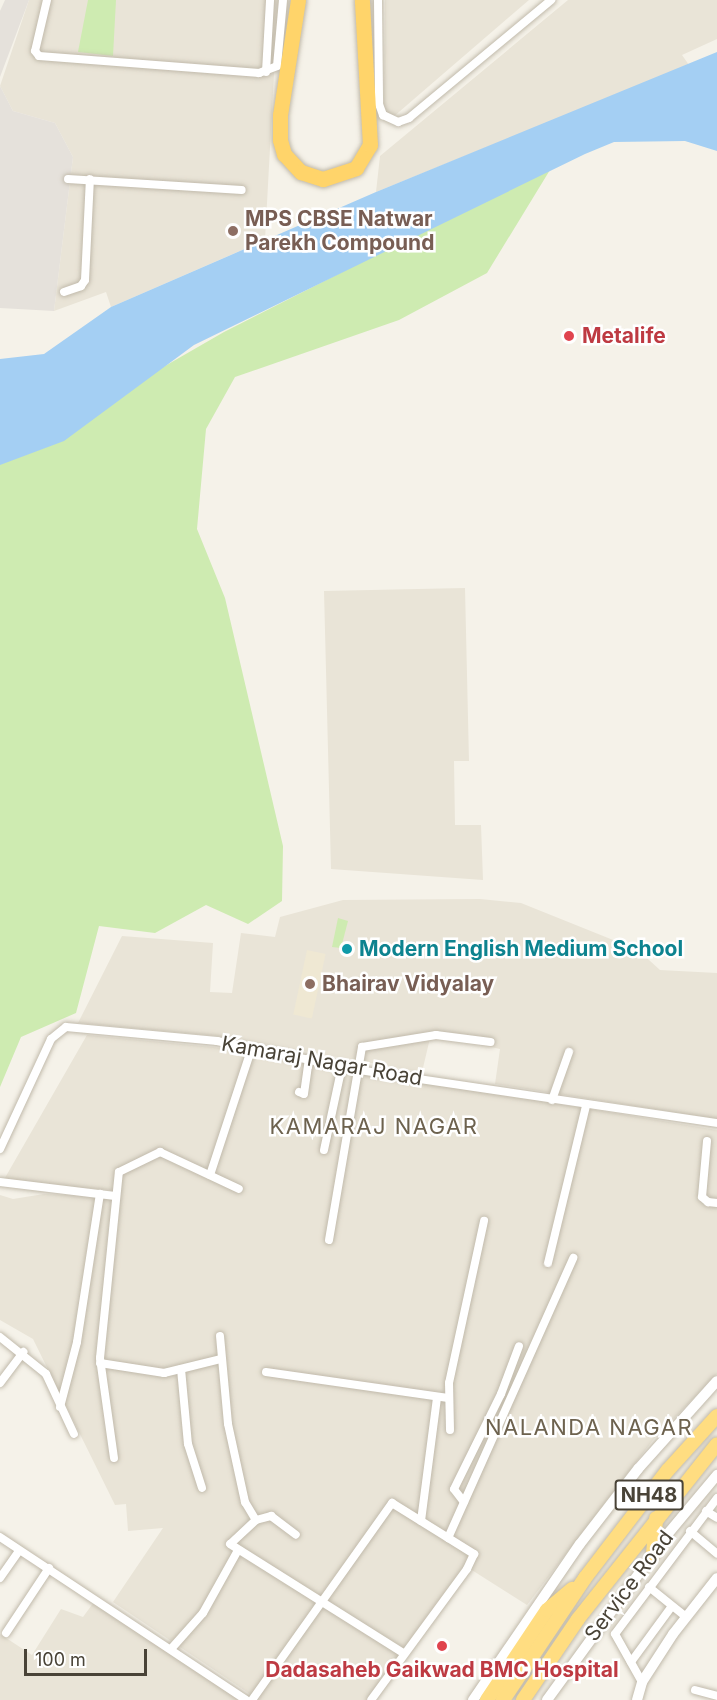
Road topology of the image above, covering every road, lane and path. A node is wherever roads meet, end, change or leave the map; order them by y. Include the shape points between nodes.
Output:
1 (47, 0) edge
2 (270, 0) edge
3 (283, 0) edge
4 (298, 0) edge
5 (362, 0) edge
6 (378, 0) edge
7 (551, 0) edge
8 (266, 72) junction
9 (68, 179) dead end
10 (90, 179) junction
11 (242, 190) dead end
12 (64, 292) dead end
13 (491, 1042) dead end
14 (251, 1050) junction
15 (569, 1053) dead end
16 (309, 1058) junction
17 (342, 1066) junction
18 (358, 1070) junction
19 (299, 1092) dead end
20 (552, 1100) junction
21 (586, 1106) junction
22 (717, 1123) edge
23 (707, 1141) dead end
24 (0, 1149) edge
25 (324, 1150) dead end
26 (210, 1175) junction
27 (0, 1182) edge
28 (239, 1189) dead end
29 (100, 1194) junction
30 (115, 1196) junction
31 (717, 1203) edge
32 (484, 1221) dead end
33 (329, 1240) dead end
34 (573, 1258) dead end
35 (548, 1263) dead end
36 (0, 1336) edge
37 (220, 1336) dead end
38 (519, 1347) dead end
39 (23, 1352) junction
40 (221, 1359) junction
41 (100, 1363) junction
42 (181, 1369) junction
43 (266, 1372) dead end
44 (717, 1381) edge
45 (0, 1383) edge
46 (437, 1397) junction
47 (448, 1398) junction
48 (60, 1407) junction
49 (717, 1416) edge
50 (450, 1430) dead end
51 (74, 1434) dead end
52 (717, 1444) edge
53 (114, 1458) dead end
54 (717, 1475) edge
55 (202, 1488) dead end
56 (717, 1498) edge
57 (464, 1502) junction
58 (706, 1511) junction
59 (656, 1518) junction
60 (717, 1518) edge
61 (256, 1520) junction
62 (421, 1521) junction
63 (690, 1531) junction
64 (296, 1535) dead end
65 (0, 1537) edge
66 (448, 1538) junction
67 (238, 1550) junction
68 (19, 1551) junction
69 (653, 1554) junction
70 (717, 1554) edge
71 (49, 1568) junction
72 (611, 1575) junction
73 (0, 1578) edge
74 (585, 1578) junction
75 (717, 1578) edge
76 (649, 1587) junction
77 (320, 1600) junction
78 (672, 1606) junction
79 (686, 1617) junction
80 (6, 1633) dead end
81 (171, 1649) junction
82 (403, 1653) junction
83 (631, 1662) junction
84 (642, 1682) junction
85 (695, 1690) dead end
86 (717, 1696) edge
87 (246, 1700) edge
88 (252, 1700) edge
89 (371, 1700) edge
90 (473, 1700) edge
91 (487, 1700) edge
92 (503, 1700) edge
93 (523, 1700) edge
94 (534, 1700) edge
95 (546, 1700) edge
96 (637, 1700) edge

1 - 8 street via 35,51 39,56
2 - 8 street
3 - 8 street via 278,66
4 - 5 highway via 280,115 284,154 300,172 316,178 350,172 368,152 370,114
6 - 7 street via 379,104 390,122 398,122 409,118
9 - 10 street
10 - 11 street
10 - 12 street via 85,280 81,286
13 - 18 street via 436,1035 394,1045 365,1046 360,1050
14 - 16 street, Kamaraj Nagar Road
14 - 24 street, Kamaraj Nagar Road via 217,1041 59,1030 51,1039
14 - 26 street
15 - 20 street
16 - 17 street, Kamaraj Nagar Road
16 - 19 street via 304,1094
17 - 18 street, Kamaraj Nagar Road
17 - 25 street
18 - 20 street, Kamaraj Nagar Road
18 - 33 street
20 - 21 street, Kamaraj Nagar Road
21 - 22 street, Kamaraj Nagar Road
21 - 35 street
23 - 31 street via 702,1197
26 - 28 street
26 - 30 street via 155,1152 119,1172
27 - 29 street
29 - 30 street
29 - 48 street via 76,1342
30 - 41 street
32 - 47 street
34 - 57 street
36 - 39 street
37 - 40 street
38 - 57 street via 501,1394 454,1489
39 - 45 street
39 - 48 street via 46,1374
40 - 42 street
40 - 61 street via 237,1474 245,1502
41 - 42 street via 158,1373
41 - 53 street
42 - 55 street via 188,1444
43 - 46 street
44 - 90 street via 638,1469 580,1544
46 - 47 street
46 - 62 street
47 - 50 street
48 - 51 street
49 - 74 highway, NH48 via 668,1470
52 - 59 highway, NH48
54 - 69 street, Service Road
56 - 58 street
57 - 66 street
58 - 60 street
58 - 63 street
59 - 69 highway
59 - 72 highway, NH48
61 - 64 street via 271,1516
61 - 67 street via 230,1544
62 - 66 street
62 - 77 street via 392,1503
63 - 70 street
63 - 76 street
65 - 68 street
66 - 82 street via 474,1554 467,1569
67 - 77 street
67 - 81 street via 203,1613
68 - 71 street
68 - 73 street
69 - 95 street, Service Road
71 - 80 street
71 - 81 street
72 - 93 highway, NH48
72 - 94 highway
74 - 91 highway via 547,1610
74 - 92 highway, NH48
75 - 79 street
76 - 78 street
76 - 83 street via 615,1634
77 - 82 street
77 - 88 street
78 - 79 street
78 - 83 street
79 - 84 street
81 - 87 street
82 - 89 street
83 - 84 street
84 - 96 street
85 - 86 street

